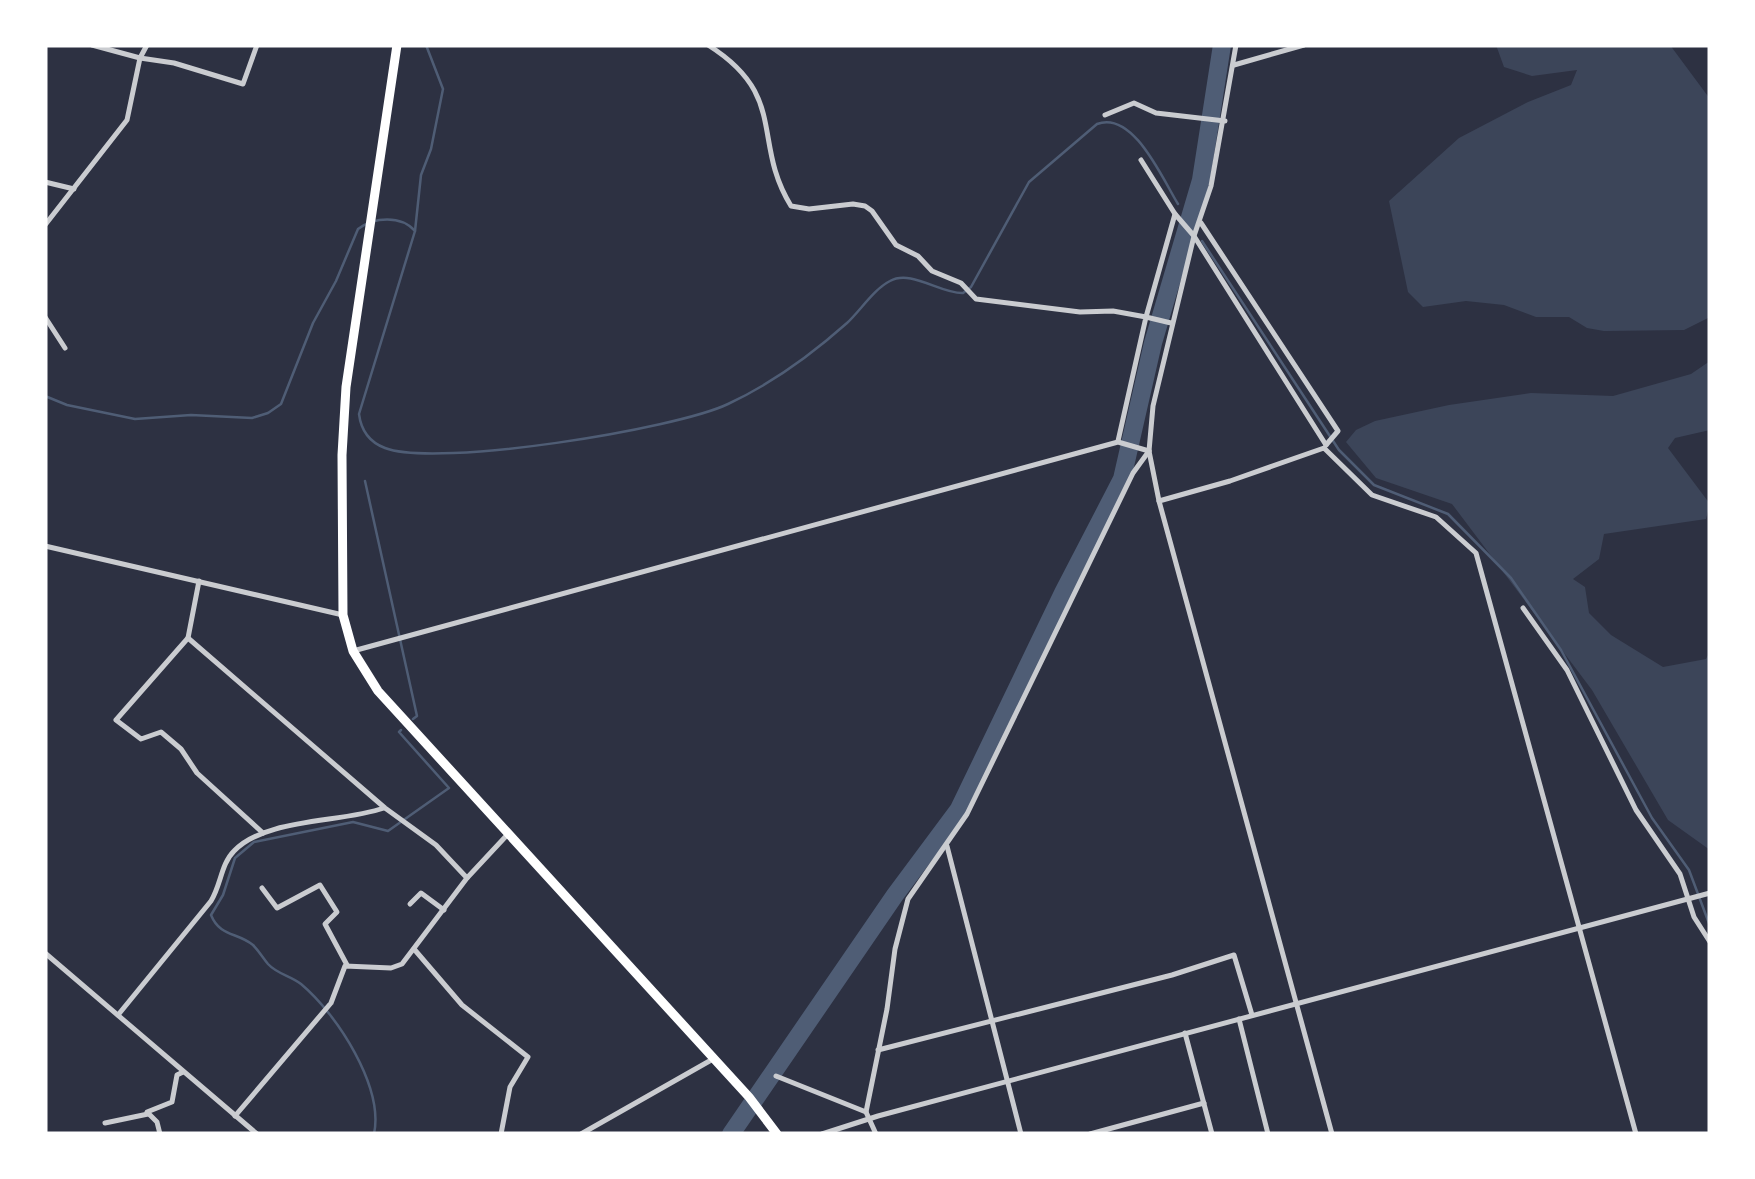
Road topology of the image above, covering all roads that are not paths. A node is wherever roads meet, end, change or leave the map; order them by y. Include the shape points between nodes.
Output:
1 (92, 45) edge
2 (147, 45) edge
3 (257, 45) edge
4 (397, 45) edge
5 (708, 45) edge
6 (1236, 45) edge
7 (1304, 45) edge
8 (140, 58) junction
9 (1234, 65) junction
10 (1105, 114) dead end
11 (1223, 121) junction
12 (1142, 160) dead end
13 (45, 182) edge
14 (74, 189) junction
15 (1176, 216) junction
16 (1202, 222) junction
17 (45, 225) edge
18 (1193, 235) junction
19 (45, 317) edge
20 (1148, 317) junction
21 (1170, 323) junction
22 (65, 348) dead end
23 (1120, 443) junction
24 (1326, 445) junction
25 (1146, 451) junction
26 (1159, 502) junction
27 (45, 546) edge
28 (199, 582) junction
29 (1523, 608) dead end
30 (344, 615) junction
31 (188, 638) junction
32 (353, 650) junction
33 (385, 808) junction
34 (263, 833) junction
35 (508, 834) junction
36 (946, 845) junction
37 (467, 878) junction
38 (262, 888) dead end
39 (1710, 893) edge
40 (1696, 897) junction
41 (410, 904) dead end
42 (444, 910) junction
43 (1580, 928) junction
44 (1710, 942) edge
45 (414, 949) junction
46 (45, 953) edge
47 (347, 965) junction
48 (1296, 1004) junction
49 (118, 1015) junction
50 (1252, 1015) junction
51 (1238, 1019) junction
52 (990, 1020) junction
53 (1186, 1033) junction
54 (878, 1050) junction
55 (714, 1058) junction
56 (183, 1072) junction
57 (776, 1076) dead end
58 (1007, 1081) junction
59 (1204, 1103) junction
60 (866, 1112) junction
61 (148, 1114) junction
62 (235, 1116) junction
63 (868, 1120) junction
64 (105, 1123) dead end
65 (775, 1132) edge
66 (160, 1134) edge
67 (257, 1134) edge
68 (501, 1134) edge
69 (581, 1134) edge
70 (822, 1134) edge
71 (876, 1134) edge
72 (1021, 1134) edge
73 (1090, 1134) edge
74 (1212, 1134) edge
75 (1268, 1134) edge
76 (1332, 1134) edge
77 (1636, 1134) edge

1 - 8 street
2 - 8 street
3 - 8 street via 243,84
4 - 30 highway via 345,404
5 - 20 street via 751,82 791,206 864,206 896,246 971,296
6 - 9 street
7 - 9 street
8 - 14 street via 130,114
9 - 11 street
10 - 11 street via 1134,103
11 - 16 street
12 - 15 street
13 - 14 street
14 - 17 street
15 - 18 street
15 - 20 street
16 - 18 street
16 - 24 street via 1338,430
18 - 21 street
18 - 24 street
19 - 22 street
20 - 21 street
20 - 23 street
21 - 25 street
23 - 25 street
23 - 32 street
24 - 26 street
24 - 43 street via 1372,495 1436,517 1476,553
25 - 26 street
25 - 36 street
26 - 48 street
27 - 28 street
28 - 30 street
28 - 31 street
29 - 40 street via 1567,670 1630,799
30 - 32 highway
31 - 33 street
31 - 34 street via 116,720 141,739 161,732
32 - 35 highway via 378,691
33 - 34 street
33 - 37 street
34 - 49 street via 232,852 211,900
35 - 37 street
35 - 55 highway
36 - 52 street
36 - 54 street via 902,916
37 - 42 street
38 - 47 street via 277,908 322,887 337,912 325,924
39 - 40 street
40 - 43 street
40 - 44 street via 1694,917
41 - 42 street via 421,893
42 - 45 street
43 - 48 street
43 - 77 street
45 - 47 street via 396,968
45 - 68 street via 462,1005 528,1057 510,1086
46 - 49 street
47 - 62 street via 331,1002
48 - 50 street
48 - 76 street
49 - 56 street
50 - 51 street
50 - 52 street via 1234,955
51 - 53 street
51 - 75 street
52 - 54 street
52 - 58 street
53 - 58 street
53 - 59 street
54 - 60 street
55 - 65 highway
55 - 69 street
56 - 61 street via 172,1102
56 - 62 street
57 - 60 street
58 - 63 street
58 - 72 street
59 - 73 street
59 - 74 street
60 - 63 street
61 - 64 street
61 - 66 street
62 - 67 street
63 - 70 street
63 - 71 street

